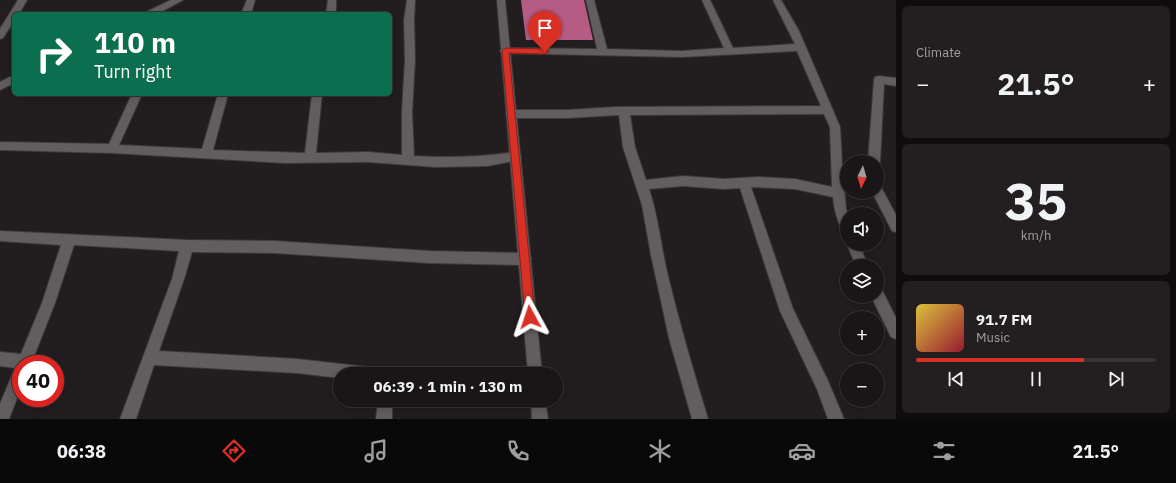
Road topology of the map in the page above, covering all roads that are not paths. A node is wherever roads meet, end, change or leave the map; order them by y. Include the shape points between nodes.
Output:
1 (22, 0) edge
2 (179, 0) edge
3 (251, 0) edge
4 (332, 0) edge
5 (410, 0) edge
6 (501, 0) edge
7 (590, 0) edge
8 (706, 0) edge
9 (777, 0) edge
10 (167, 9) edge
11 (15, 12) edge
12 (156, 12) edge
13 (247, 12) edge
14 (330, 12) edge
15 (12, 16) edge
16 (0, 36) edge
17 (801, 47) junction
18 (505, 51) junction
19 (730, 51) junction
20 (603, 53) junction
21 (12, 80) edge
22 (896, 82) edge
23 (0, 86) edge
24 (136, 96) edge
25 (223, 96) edge
26 (317, 96) edge
27 (828, 110) junction
28 (624, 111) junction
29 (511, 114) junction
30 (0, 146) edge
31 (112, 149) junction
32 (206, 154) junction
33 (874, 155) edge
34 (310, 157) junction
35 (515, 158) junction
36 (408, 160) junction
37 (744, 183) junction
38 (641, 185) junction
39 (838, 192) junction
40 (882, 199) edge
41 (840, 209) edge
42 (896, 227) edge
43 (0, 236) edge
44 (70, 240) junction
45 (186, 246) junction
46 (525, 259) junction
47 (882, 303) edge
48 (896, 332) edge
49 (27, 355) edge
50 (151, 358) junction
51 (0, 359) edge
52 (12, 363) edge
53 (534, 367) edge
54 (333, 370) edge
55 (12, 391) edge
56 (385, 407) edge
57 (539, 407) edge
58 (0, 419) edge
59 (128, 419) edge
60 (384, 419) edge
61 (540, 419) edge
62 (700, 419) edge
63 (836, 419) edge

1 - 11 street
2 - 10 street
3 - 13 street
4 - 14 street
5 - 36 street
6 - 18 street
7 - 20 street
8 - 19 street
9 - 17 street
10 - 12 street
15 - 16 street
17 - 19 street
17 - 27 street
18 - 20 street
18 - 29 street
19 - 20 street via 682,54
21 - 23 street
22 - 33 street via 879,80
24 - 31 street
25 - 32 street
26 - 34 street
27 - 28 street
27 - 39 street via 835,127
28 - 29 street
28 - 38 street via 629,147
29 - 35 street
30 - 31 street
31 - 32 street
32 - 34 street
34 - 36 street
35 - 36 street via 436,162
35 - 46 street
37 - 38 street via 683,182
37 - 39 street via 795,184
37 - 63 street via 787,311
38 - 62 street via 648,205 676,338
39 - 41 street
40 - 42 street
43 - 44 street
44 - 45 street
44 - 49 street via 60,274
45 - 46 street via 275,247 429,257
45 - 50 street via 178,279
46 - 53 street
47 - 48 street
50 - 54 street
50 - 59 street
51 - 52 street
55 - 58 street
56 - 60 street
57 - 61 street

